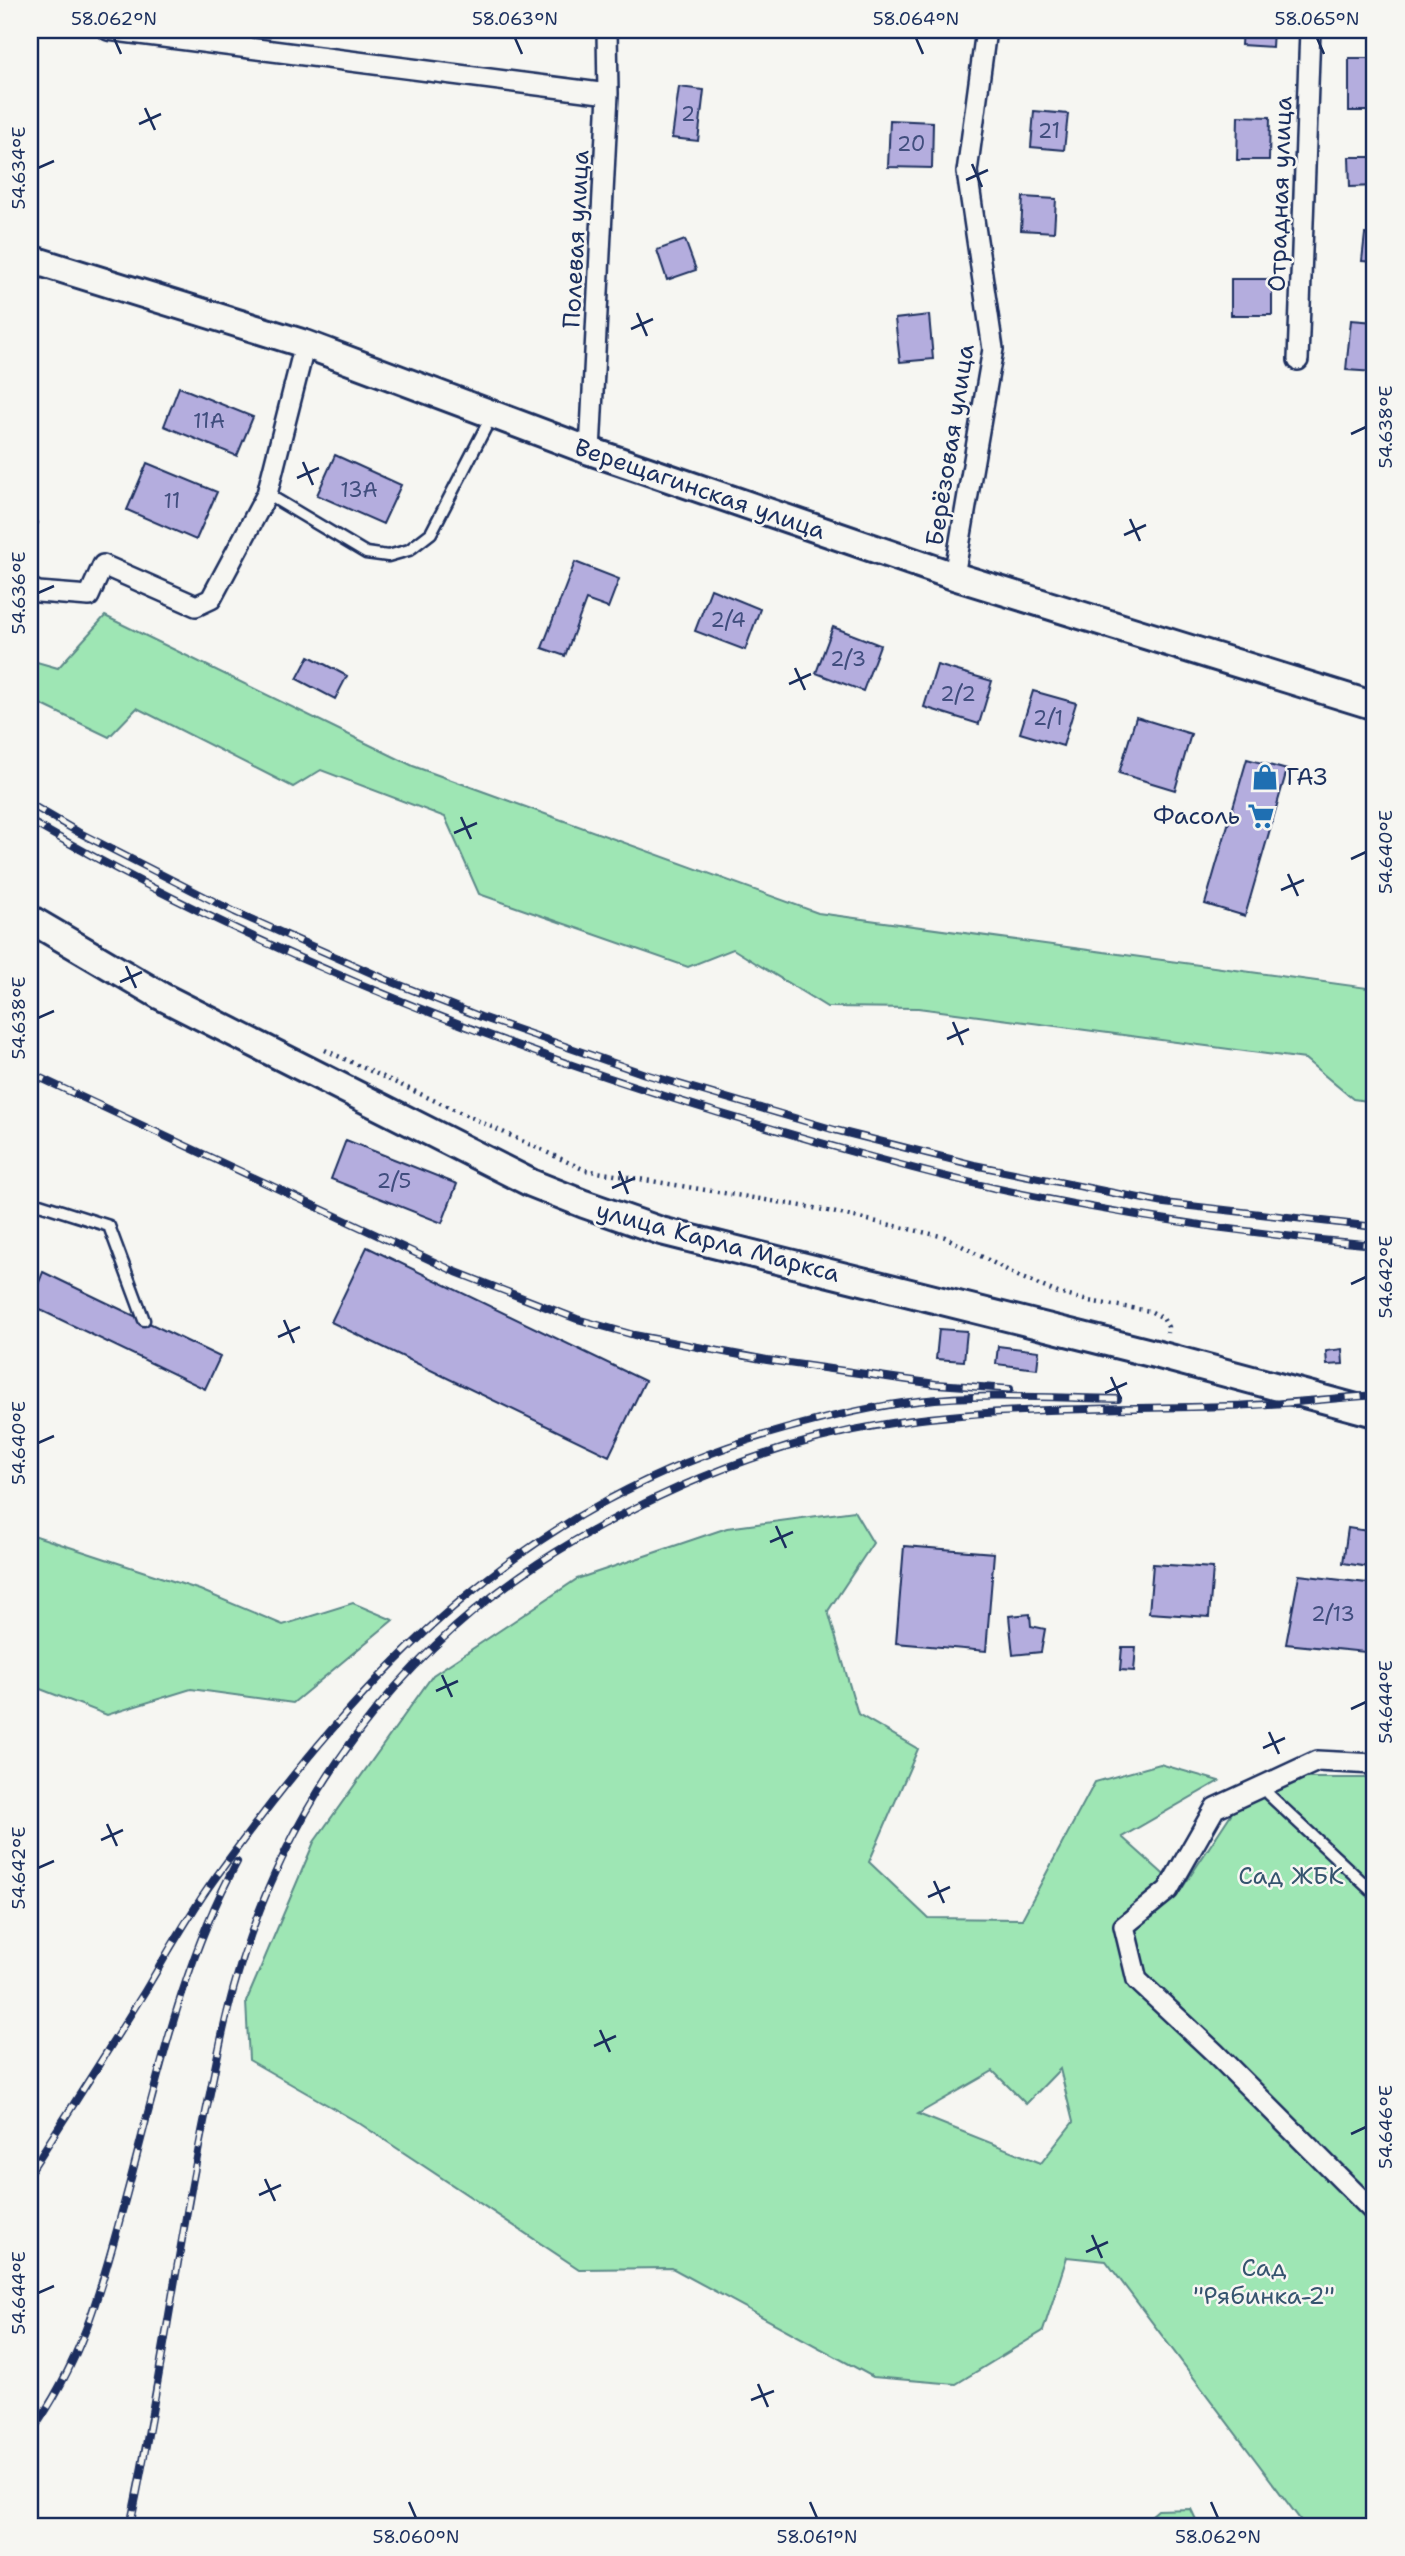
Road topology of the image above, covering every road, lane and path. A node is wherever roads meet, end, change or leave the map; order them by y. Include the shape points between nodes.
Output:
1 (108, 30) edge
2 (607, 30) edge
3 (986, 30) edge
4 (1310, 30) edge
5 (608, 94) junction
6 (30, 259) edge
7 (305, 344) junction
8 (1298, 360) dead end
9 (493, 413) junction
10 (590, 452) junction
11 (267, 494) junction
12 (954, 576) junction
13 (30, 588) edge
14 (1375, 706) edge
15 (30, 919) edge
16 (319, 1047) dead end
17 (30, 1201) edge
18 (144, 1320) dead end
19 (1159, 1355) junction
20 (1375, 1413) edge
21 (1375, 1764) edge
22 (1268, 1794) dead end
23 (1375, 1894) edge
24 (1375, 2213) edge

1 - 5 street
2 - 5 street, Полевая улица
3 - 12 street, Берёзовая улица via 967,172 993,349
4 - 8 street, Отрадная улица
5 - 10 street, Полевая улица
6 - 7 main road, Верещагинская улица
7 - 9 main road, Верещагинская улица
7 - 11 street
9 - 10 main road, Верещагинская улица
9 - 11 lane via 431,533 409,550 388,556 366,553
10 - 12 main road, Верещагинская улица
11 - 13 street via 211,599 204,603 196,606 103,565 89,596
12 - 14 main road, Верещагинская улица
15 - 19 main road, улица Карла Маркса via 161,996 583,1205 661,1231
16 - 19 path via 585,1170 814,1208 945,1237 1058,1293 1150,1311 1168,1326
17 - 18 lane via 109,1226
19 - 20 main road, улица Карла Маркса
21 - 24 street via 1317,1761 1215,1808 1168,1889 1124,1926 1138,1980
22 - 23 lane

